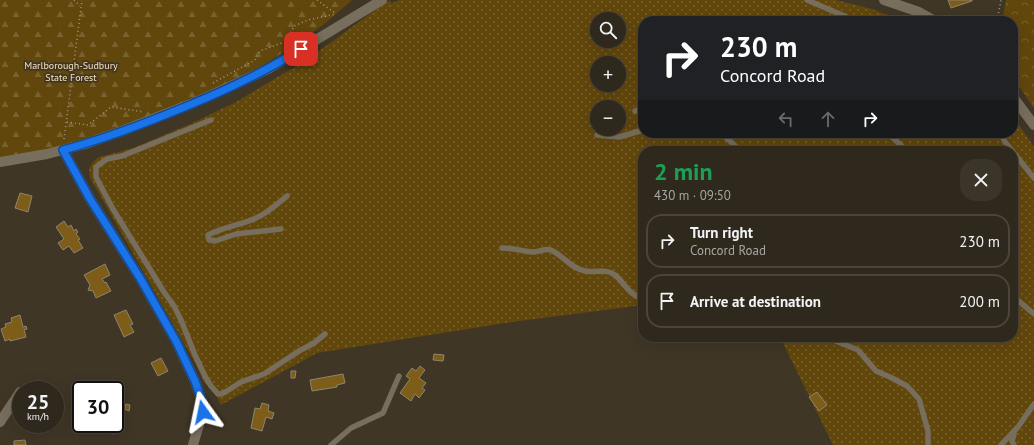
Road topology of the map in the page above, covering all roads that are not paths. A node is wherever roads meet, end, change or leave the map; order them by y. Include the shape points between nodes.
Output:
1 (382, 0) edge
2 (807, 0) edge
3 (884, 0) edge
4 (844, 16) edge
5 (926, 16) edge
6 (1018, 104) edge
7 (638, 110) edge
8 (635, 111) dead end
9 (211, 120) dead end
10 (1034, 125) edge
11 (638, 131) edge
12 (626, 135) edge
13 (608, 136) edge
14 (622, 136) edge
15 (727, 138) edge
16 (893, 138) edge
17 (735, 146) edge
18 (902, 146) edge
19 (63, 150) junction
20 (1018, 158) edge
21 (0, 162) edge
22 (1034, 178) edge
23 (287, 196) dead end
24 (281, 229) dead end
25 (502, 248) dead end
26 (638, 297) edge
27 (1018, 300) edge
28 (1034, 314) edge
29 (325, 334) dead end
30 (838, 342) edge
31 (399, 376) dead end
32 (1034, 400) edge
33 (12, 404) edge
34 (1034, 404) edge
35 (0, 422) edge
36 (1015, 430) junction
37 (193, 445) edge
38 (331, 445) edge
39 (929, 445) edge
40 (1001, 445) edge
41 (1014, 445) edge

1 - 19 street via 285,60 232,86 147,122
2 - 4 lane
3 - 5 street
6 - 10 street
7 - 8 lane
9 - 29 lane via 122,156 107,159 96,167 96,177 113,209 174,306 206,378 218,394 264,374
11 - 12 lane
13 - 14 lane
15 - 17 lane
16 - 18 lane
19 - 21 street
19 - 37 street via 176,341 195,381 203,412
20 - 22 lane
23 - 24 lane via 257,218 218,230 208,235 208,240 215,241 236,234
25 - 26 lane via 534,252 550,249 574,268 615,275 624,287
27 - 28 lane
30 - 39 lane via 858,350 876,371 908,386 919,399
31 - 38 lane via 383,413 351,428
32 - 36 lane
33 - 35 street
34 - 36 lane
36 - 40 lane
36 - 41 lane via 1012,441

